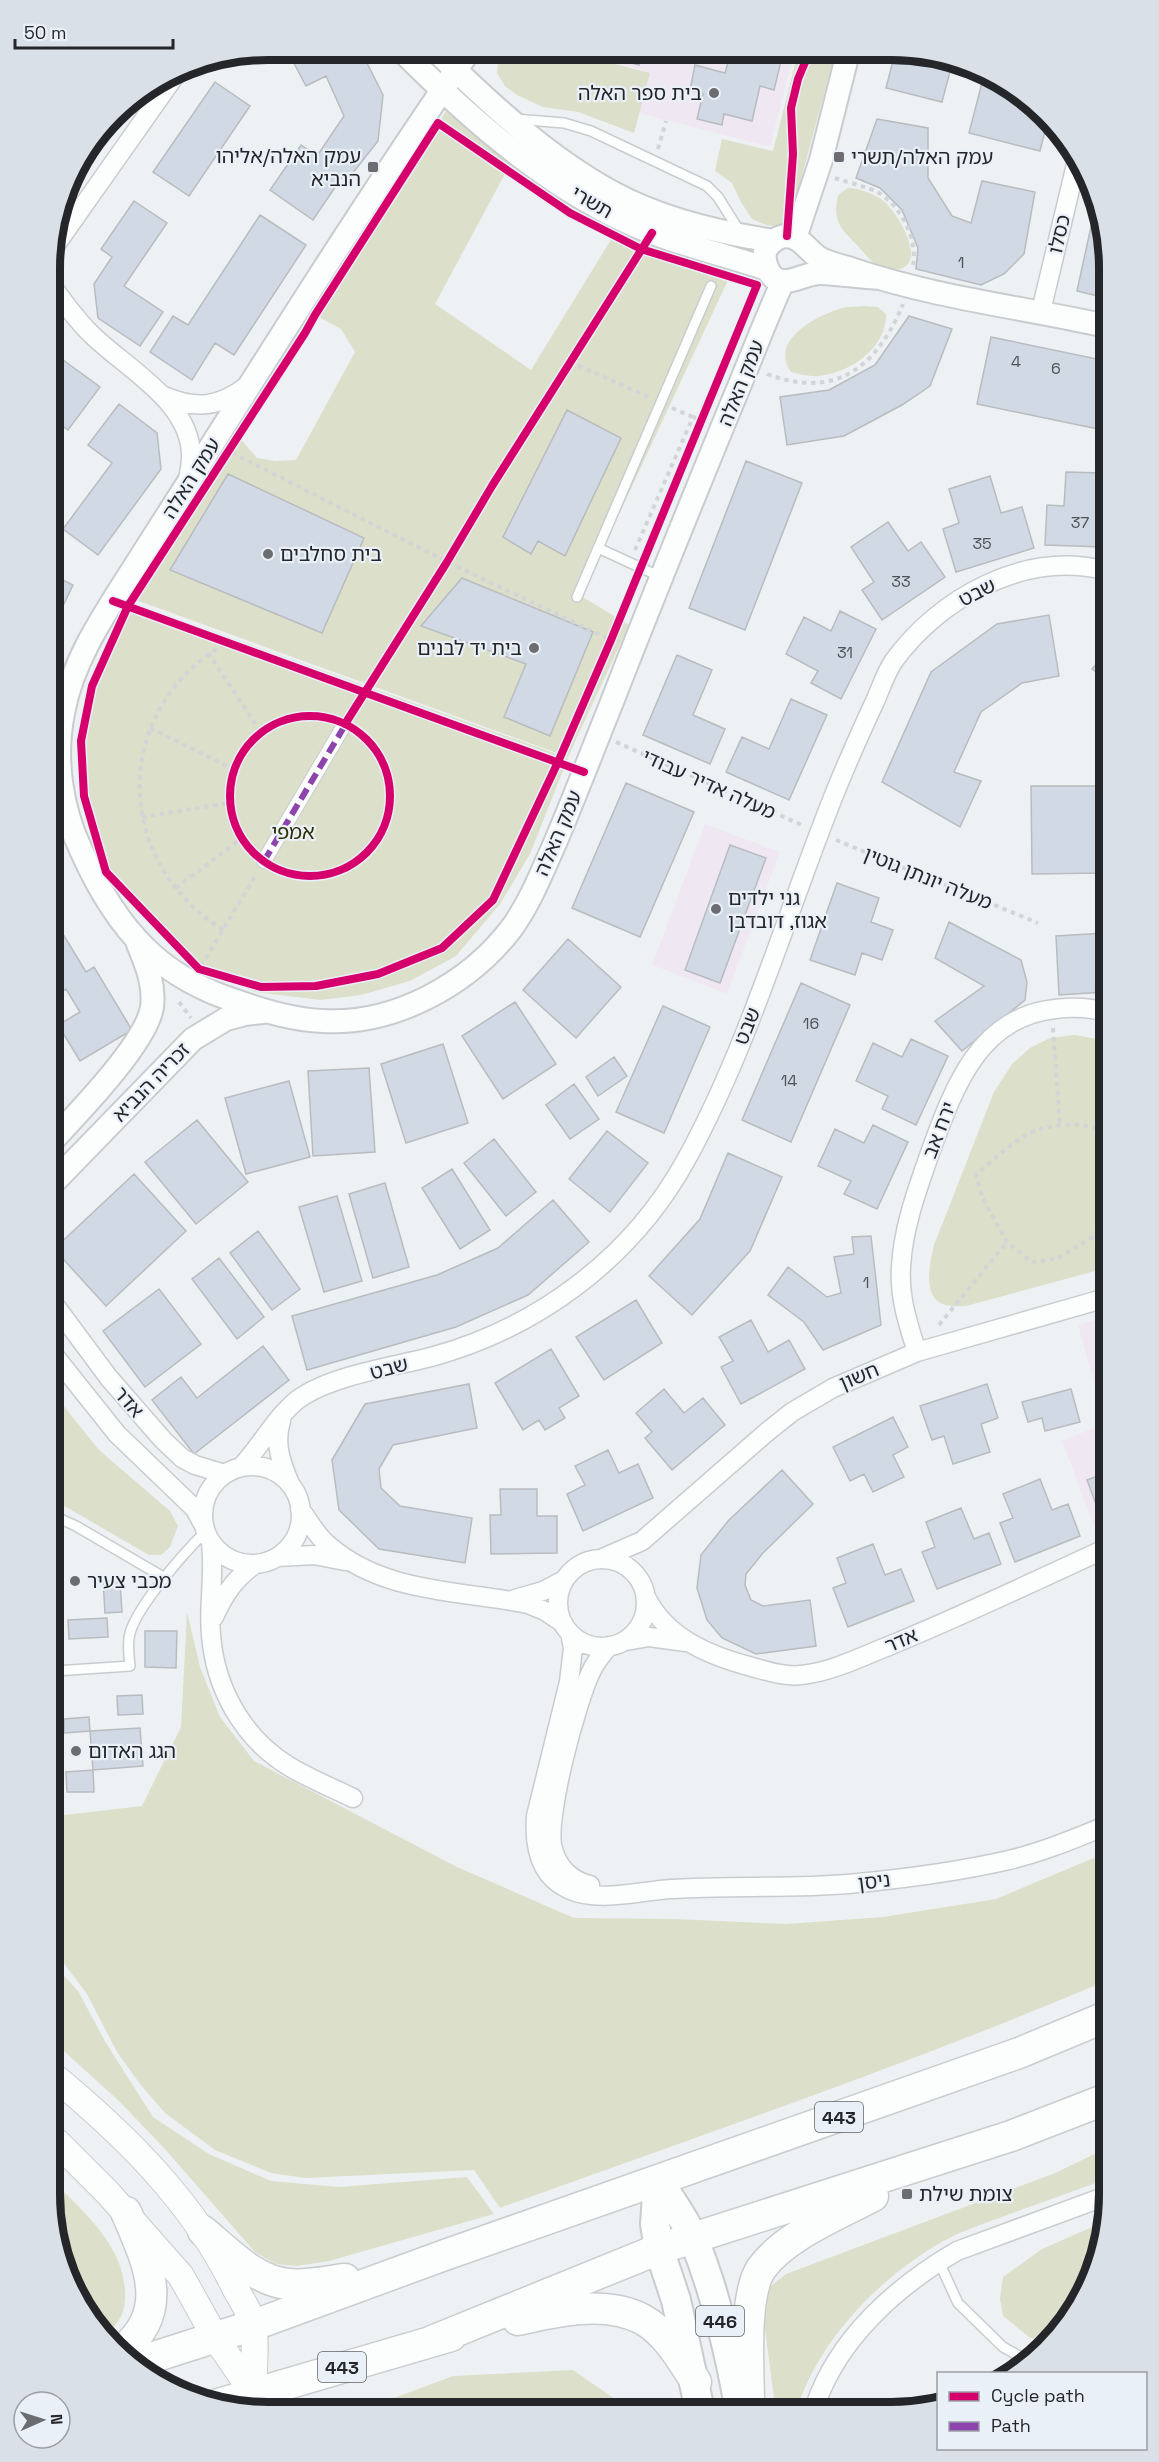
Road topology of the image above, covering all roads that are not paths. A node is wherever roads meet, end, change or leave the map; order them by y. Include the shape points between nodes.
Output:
1 (410, 60) edge
2 (411, 60) edge
3 (445, 60) edge
4 (463, 60) edge
5 (846, 60) edge
6 (456, 70) junction
7 (167, 87) edge
8 (442, 91) junction
9 (426, 116) junction
10 (510, 118) junction
11 (1074, 171) edge
12 (63, 234) edge
13 (743, 237) junction
14 (792, 242) junction
15 (783, 277) junction
16 (880, 278) junction
17 (711, 286) dead end
18 (60, 296) edge
19 (1041, 311) junction
20 (1099, 324) edge
21 (249, 384) junction
22 (163, 395) junction
23 (188, 483) junction
24 (598, 548) junction
25 (1099, 569) edge
26 (661, 577) junction
27 (577, 597) dead end
28 (345, 724) dead end
29 (60, 738) edge
30 (60, 777) edge
31 (264, 861) road end
32 (134, 934) junction
33 (1099, 1011) edge
34 (268, 1012) junction
35 (60, 1132) edge
36 (60, 1176) edge
37 (1099, 1300) edge
38 (60, 1312) edge
39 (917, 1352) junction
40 (60, 1363) edge
41 (286, 1411) junction
42 (233, 1470) junction
43 (290, 1485) junction
44 (300, 1509) junction
45 (60, 1519) edge
46 (653, 1531) junction
47 (207, 1533) junction
48 (1099, 1552) edge
49 (277, 1557) junction
50 (603, 1558) junction
51 (356, 1563) junction
52 (254, 1565) junction
53 (165, 1578) junction
54 (564, 1580) junction
55 (643, 1588) junction
56 (511, 1600) junction
57 (211, 1624) junction
58 (566, 1628) junction
59 (687, 1642) junction
60 (618, 1643) junction
61 (60, 1671) edge
62 (352, 1798) dead end
63 (1099, 1829) edge
64 (633, 1892) junction
65 (1099, 2020) edge
66 (60, 2082) edge
67 (1099, 2102) edge
68 (60, 2145) edge
69 (941, 2160) junction
70 (658, 2180) junction
71 (1099, 2198) edge
72 (126, 2212) junction
73 (203, 2231) junction
74 (693, 2238) junction
75 (658, 2249) junction
76 (442, 2256) junction
77 (939, 2262) junction
78 (254, 2325) junction
79 (215, 2337) junction
80 (432, 2341) junction
81 (127, 2347) edge
82 (1020, 2357) edge
83 (143, 2360) edge
84 (253, 2393) junction
85 (697, 2394) edge
86 (234, 2399) edge
87 (738, 2402) edge
88 (748, 2402) edge
89 (817, 2402) edge

1 - 9 street via 426,93
2 - 8 street, תשרי
3 - 6 street, תשרי
4 - 6 street, עמק האלה
5 - 14 street via 817,172
6 - 8 street, עמק האלה
6 - 10 street, תשרי
7 - 12 street
8 - 9 street, עמק האלה
8 - 15 street, תשרי via 542,173 623,220
9 - 21 street, עמק האלה
10 - 13 street, תשרי via 555,155 613,193 660,213
10 - 13 lane via 564,123 591,131 707,186
11 - 19 street, כסלו
13 - 14 street, תשרי
14 - 15 street via 810,261 808,268
14 - 15 street via 765,253 764,260
14 - 16 street, תשרי via 820,259
15 - 16 street, תשרי via 818,273
15 - 26 street, עמק האלה
16 - 19 street, תשרי via 966,299
17 - 24 lane
18 - 22 street via 89,333
19 - 20 street, תשרי
21 - 22 street via 216,404 177,402
21 - 23 street, עמק האלה
22 - 23 street via 175,409 189,439
23 - 29 street, עמק האלה via 91,638 68,690
24 - 26 lane
24 - 27 lane
25 - 41 street, שבט via 1048,565 982,585 930,620 892,664 819,833 751,1018 720,1089 686,1160 639,1230 580,1285 498,1333 468,1346 333,1382 305,1394
26 - 34 street, עמק האלה via 561,829 525,906 488,955 433,995 378,1017 324,1021
28 - 31 street
30 - 32 street, עמק האלה via 73,829 90,870
32 - 34 street via 150,952 200,986
32 - 35 street, זכריה הנביא via 153,987 149,1020 140,1037
33 - 39 street, ירח אב via 1052,1009 1010,1022 981,1046 949,1100 904,1239 903,1305
34 - 36 street, זכריה הנביא via 226,1019 193,1039
37 - 39 street, חשון
38 - 42 street, אדר via 109,1378 182,1458 195,1465
39 - 46 street, חשון via 833,1388 792,1412
40 - 47 street, אדר via 117,1434 195,1509
41 - 42 street, שבט via 255,1452
41 - 43 street via 280,1422 278,1448
42 - 43 street via 263,1467
42 - 47 street via 210,1490 203,1512
43 - 44 street
44 - 49 street via 301,1520 293,1542
44 - 51 street via 328,1545
45 - 53 lane
46 - 50 street, חשון via 642,1541
46 - 55 street via 645,1548
47 - 52 street via 230,1560
47 - 53 lane
47 - 57 street via 213,1559
48 - 59 street, אדר via 901,1641 842,1665 800,1675 772,1673 720,1659
49 - 51 street via 314,1555
49 - 52 street
50 - 54 street via 579,1565
50 - 55 street via 630,1568
51 - 56 street via 412,1587
52 - 57 street via 231,1585
53 - 61 lane via 130,1632 130,1666
54 - 56 street
54 - 58 street via 558,1600
55 - 59 street, אדר via 653,1611
55 - 60 street via 646,1607 640,1626
56 - 58 street via 545,1611
57 - 62 street via 214,1660 222,1686 248,1732 287,1765
58 - 60 street via 582,1643
58 - 64 street, ניסן via 573,1648 569,1682 536,1816 538,1854 546,1871 569,1890 601,1895
59 - 60 street, אדר via 649,1637
60 - 64 street, ניסן via 591,1670 553,1808 550,1833 553,1850 571,1878
63 - 64 street, ניסן via 1010,1860 917,1875 847,1884
65 - 70 highway, 443 via 1019,2053
66 - 73 main road via 130,2143
67 - 69 highway, 443
68 - 72 main road
69 - 74 highway, 443
69 - 88 highway via 819,2224 778,2250 761,2269 752,2296
70 - 74 main road, 446
70 - 75 main road, 446
70 - 76 highway, 443
71 - 77 street via 957,2251
72 - 79 main road via 180,2276
72 - 81 highway via 148,2264 150,2310 136,2340
73 - 76 highway via 246,2267 289,2284 352,2279
73 - 78 main road
74 - 75 highway, 443
74 - 87 main road, 446 via 720,2320
75 - 80 highway, 443
75 - 85 main road, 446 via 675,2300
76 - 78 highway, 443
77 - 82 lane via 958,2303 1003,2347
77 - 89 street via 869,2318 823,2382
78 - 79 highway, 443
78 - 84 main road
79 - 83 highway, 443
79 - 84 main road
80 - 84 highway, 443
80 - 85 highway via 545,2314 597,2308 622,2312 642,2319 664,2338
84 - 86 highway, 443

